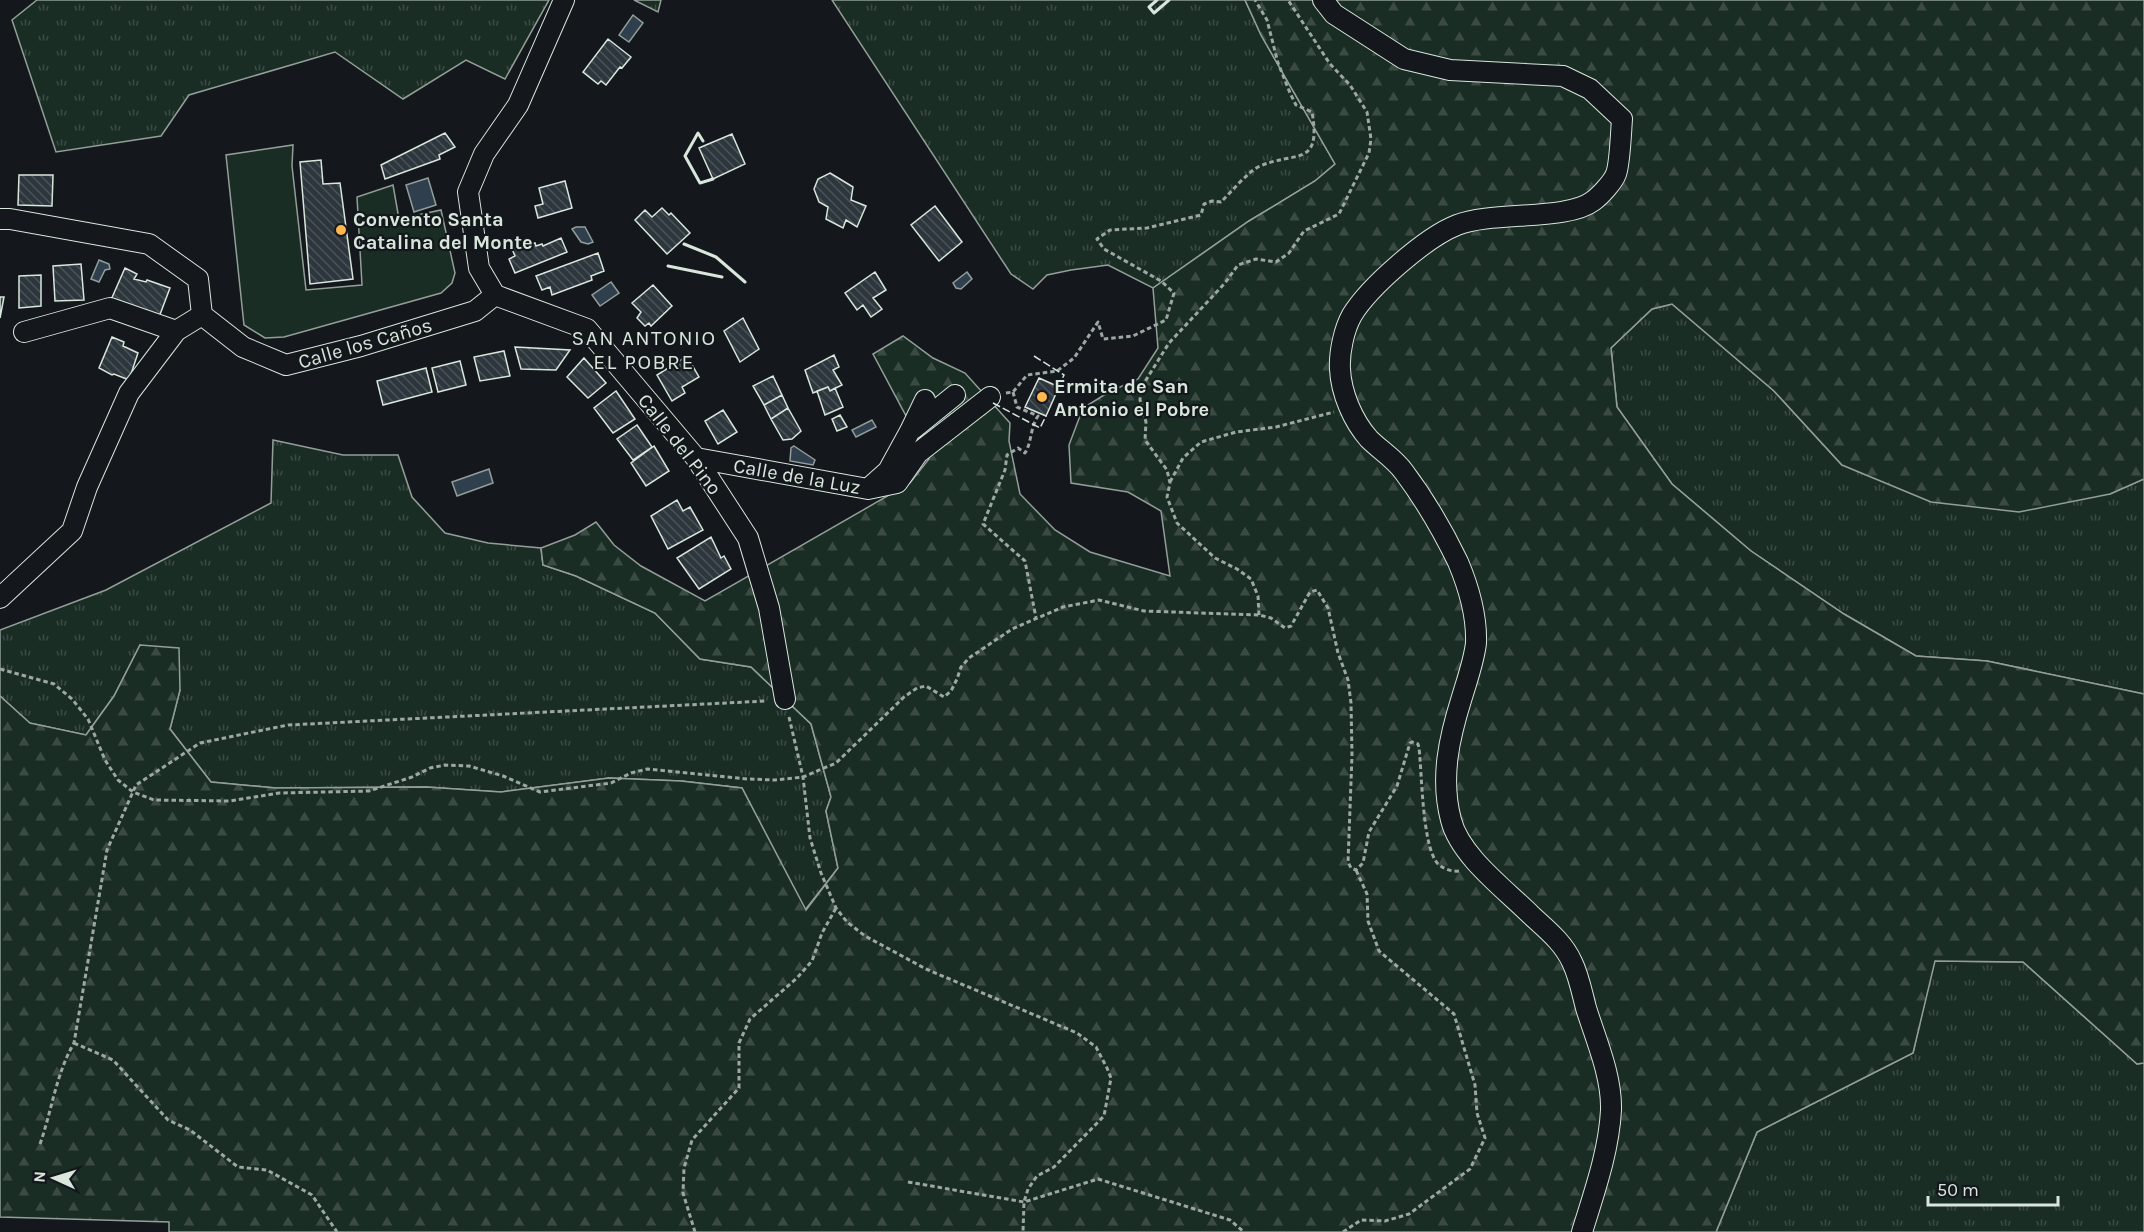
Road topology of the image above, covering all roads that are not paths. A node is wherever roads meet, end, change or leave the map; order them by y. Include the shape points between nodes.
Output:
1 (564, 0) edge
2 (1323, 0) edge
3 (0, 219) edge
4 (495, 295) junction
5 (202, 315) junction
6 (176, 331) junction
7 (24, 332) dead end
8 (955, 395) dead end
9 (990, 397) road end
10 (924, 400) dead end
11 (910, 431) junction
12 (696, 458) junction
13 (868, 489) junction
14 (0, 598) edge
15 (785, 699) road end
16 (1582, 1232) edge

1 - 4 street via 518,105 484,154 468,192 479,268
2 - 16 street via 1334,14 1404,59 1450,70 1563,76 1590,89 1622,119 1616,175 1592,202 1566,211 1457,225 1432,240 1364,298 1350,318 1340,368 1350,407 1367,436 1401,468 1419,492 1458,563 1473,600 1476,644 1446,760 1446,791 1456,836 1560,943 1573,963 1608,1080 1611,1109 1605,1147
3 - 5 street via 149,244 198,279
4 - 5 street, Calle los Caños via 475,311 286,365 243,347
4 - 12 street, Calle del Pino via 587,329
5 - 6 street
6 - 7 street via 110,308
6 - 14 street via 129,393 72,531
8 - 11 street
9 - 13 street, Calle de la Luz via 918,453 897,483
10 - 11 street
11 - 13 street via 888,471
12 - 13 street, Calle de la Luz
12 - 15 street, Calle del Pino via 748,538 770,608

